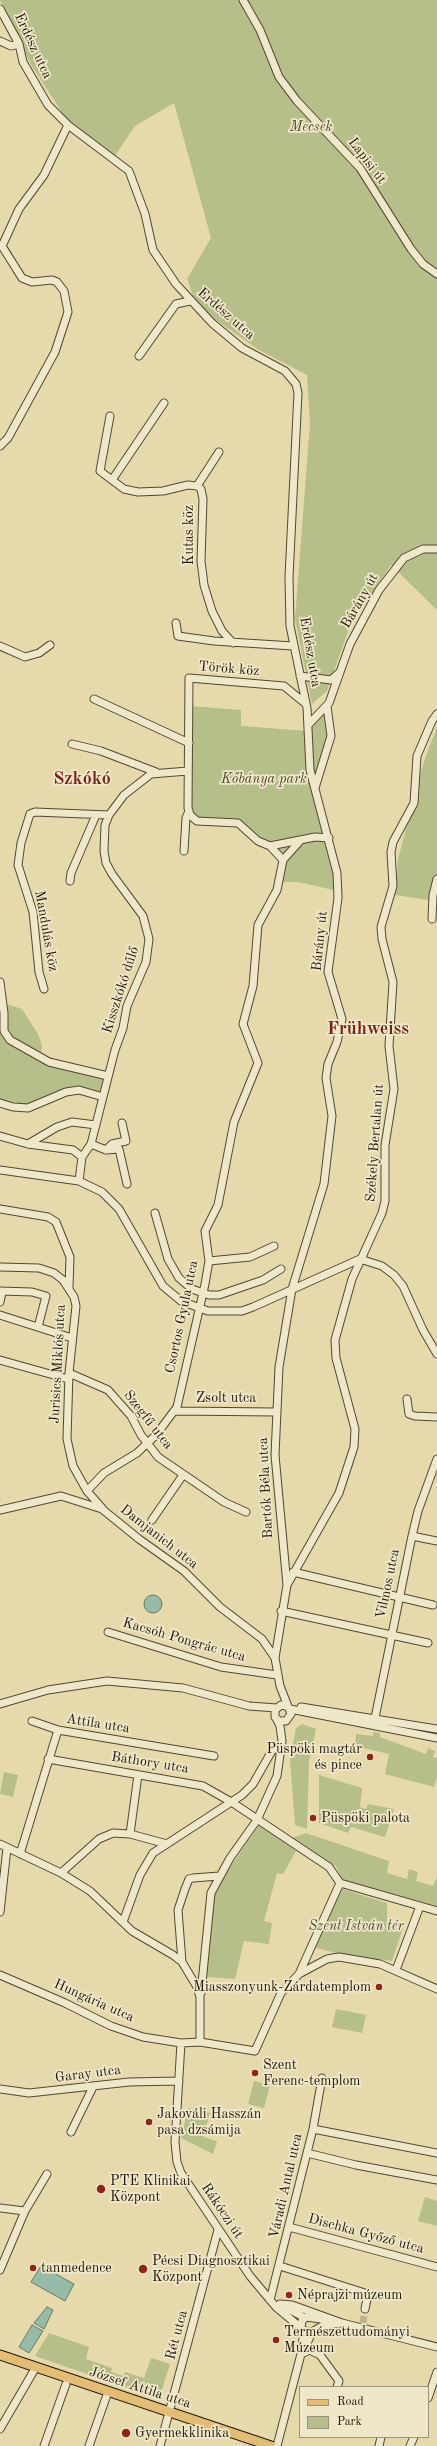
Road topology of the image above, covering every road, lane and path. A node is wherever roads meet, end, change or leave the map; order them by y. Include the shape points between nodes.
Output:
1 (243, 0) edge
2 (0, 9) edge
3 (0, 41) edge
4 (19, 44) junction
5 (68, 125) junction
6 (1, 249) edge
7 (437, 274) edge
8 (190, 301) junction
9 (139, 356) dead end
10 (164, 403) dead end
11 (110, 416) dead end
12 (0, 446) edge
13 (219, 452) dead end
14 (112, 480) junction
15 (197, 486) junction
16 (437, 549) edge
17 (176, 624) dead end
18 (233, 643) junction
19 (50, 645) dead end
20 (0, 646) edge
21 (293, 646) junction
22 (340, 672) junction
23 (300, 676) junction
24 (94, 699) dead end
25 (307, 706) junction
26 (327, 706) junction
27 (320, 713) junction
28 (437, 714) edge
29 (308, 725) junction
30 (189, 743) junction
31 (72, 744) dead end
32 (188, 771) junction
33 (156, 772) junction
34 (315, 788) junction
35 (189, 811) junction
36 (96, 815) junction
37 (108, 815) junction
38 (329, 838) junction
39 (300, 841) junction
40 (270, 846) junction
41 (184, 851) dead end
42 (283, 860) junction
43 (437, 878) edge
44 (70, 881) dead end
45 (432, 919) dead end
46 (0, 982) edge
47 (44, 989) dead end
48 (108, 1076) junction
49 (103, 1097) junction
50 (0, 1103) edge
51 (122, 1123) dead end
52 (96, 1125) junction
53 (0, 1136) edge
54 (28, 1144) junction
55 (91, 1144) junction
56 (106, 1150) junction
57 (82, 1157) junction
58 (0, 1170) edge
59 (79, 1181) junction
60 (126, 1184) dead end
61 (0, 1209) edge
62 (155, 1213) dead end
63 (274, 1246) dead end
64 (360, 1259) junction
65 (209, 1261) junction
66 (0, 1267) edge
67 (281, 1269) dead end
68 (69, 1288) junction
69 (292, 1289) junction
70 (1, 1291) edge
71 (203, 1294) junction
72 (0, 1302) edge
73 (199, 1309) junction
74 (0, 1315) edge
75 (38, 1327) junction
76 (72, 1338) junction
77 (437, 1354) edge
78 (0, 1360) edge
79 (68, 1376) junction
80 (407, 1399) dead end
81 (175, 1411) junction
82 (276, 1412) junction
83 (437, 1416) edge
84 (147, 1444) junction
85 (437, 1460) edge
86 (183, 1475) junction
87 (87, 1490) junction
88 (102, 1508) junction
89 (0, 1510) edge
90 (246, 1512) dead end
91 (152, 1520) dead end
92 (412, 1536) junction
93 (437, 1541) edge
94 (293, 1572) junction
95 (287, 1585) junction
96 (398, 1597) junction
97 (433, 1605) dead end
98 (281, 1611) junction
99 (108, 1632) dead end
100 (390, 1636) junction
101 (428, 1643) dead end
102 (275, 1658) junction
103 (277, 1675) junction
104 (280, 1686) junction
105 (0, 1704) edge
106 (249, 1706) junction
107 (278, 1707) junction
108 (301, 1707) dead end
109 (288, 1708) junction
110 (329, 1710) junction
111 (318, 1716) junction
112 (276, 1718) junction
113 (375, 1718) junction
114 (289, 1720) junction
115 (32, 1721) dead end
116 (437, 1729) edge
117 (58, 1730) junction
118 (437, 1738) edge
119 (282, 1741) junction
120 (282, 1749) junction
121 (214, 1756) dead end
122 (48, 1759) junction
123 (138, 1775) junction
124 (232, 1803) junction
125 (257, 1820) junction
126 (130, 1834) junction
127 (0, 1844) edge
128 (168, 1844) junction
129 (7, 1848) junction
130 (20, 1854) junction
131 (60, 1872) junction
132 (220, 1876) junction
133 (340, 1883) junction
134 (420, 1906) junction
135 (437, 1911) edge
136 (0, 1912) edge
137 (123, 1922) junction
138 (182, 1962) junction
139 (396, 1970) junction
140 (0, 1974) edge
141 (299, 1974) junction
142 (437, 1989) edge
143 (200, 1997) junction
144 (200, 2042) junction
145 (181, 2043) junction
146 (322, 2078) dead end
147 (180, 2081) junction
148 (93, 2087) junction
149 (0, 2088) edge
150 (313, 2129) junction
151 (72, 2132) dead end
152 (307, 2153) junction
153 (437, 2153) edge
154 (47, 2174) dead end
155 (437, 2180) edge
156 (0, 2208) edge
157 (25, 2211) junction
158 (289, 2227) junction
159 (218, 2230) junction
160 (280, 2266) junction
161 (437, 2267) edge
162 (0, 2270) edge
163 (270, 2300) junction
164 (280, 2304) junction
165 (366, 2309) tunnel mouth
166 (305, 2318) junction
167 (314, 2319) junction
168 (334, 2320) junction
169 (342, 2323) junction
170 (308, 2330) junction
171 (437, 2347) edge
172 (302, 2354) junction
173 (0, 2355) edge
174 (36, 2368) junction
175 (437, 2372) edge
176 (66, 2384) dead end
177 (337, 2386) edge
178 (434, 2390) edge
179 (108, 2392) junction
180 (169, 2412) junction
181 (0, 2428) edge
182 (44, 2446) edge
183 (89, 2446) edge
184 (160, 2446) edge
185 (271, 2446) edge
186 (277, 2446) edge

1 - 7 street, Lapisi út via 260,30 279,77 297,101 360,168 411,249 423,264
2 - 4 street, Erdész utca
3 - 4 street via 11,46
4 - 5 street, Erdész utca via 23,62 48,105
5 - 6 street via 44,175 19,209
5 - 8 street, Erdész utca via 129,171 153,250
6 - 12 street via 22,278 32,282 57,282 64,291 68,312 55,352 8,438
8 - 9 street via 176,304
8 - 21 street, Erdész utca via 242,348 285,371 297,388 298,420 289,577
10 - 14 street
11 - 14 street, Kutas köz via 99,468
13 - 15 street
14 - 15 street, Kutas köz via 124,489 138,492
15 - 18 street, Kutas köz via 201,489 203,499 201,561 204,585 212,611 222,631
16 - 22 street, Bárány út via 414,552 404,558 393,571 379,590 350,644
17 - 18 street via 178,636
18 - 21 street
19 - 20 street via 39,653 25,657
21 - 23 street, Erdész utca
22 - 23 street via 331,680
22 - 26 street, Bárány út
23 - 25 street, Erdész utca
24 - 30 street
25 - 27 street
25 - 29 street, Erdész utca
25 - 30 street, Török köz via 284,686 189,678
26 - 27 street, Bárány út
26 - 34 street via 331,736 329,750
27 - 29 street, Bárány út
28 - 64 street, Székely Bertalan út via 417,756 414,803 393,842 391,852 393,886 381,927 393,982 389,1046 394,1089 385,1145 385,1201
29 - 34 street, Bárány út via 308,750
30 - 32 street, Török köz
31 - 33 street via 101,751
32 - 33 street
32 - 35 street
33 - 37 street via 137,784
34 - 38 street, Bárány út
35 - 40 street via 197,821 203,823 238,823 258,841
35 - 41 street via 186,818
36 - 37 street, Mandulás köz
36 - 44 street via 71,873
36 - 47 street, Mandulás köz via 35,812 30,814 21,843 18,865 33,912 39,972
37 - 48 street, Kisszkókó dűlő via 104,841 106,863 143,916 149,939 146,962 130,996
38 - 39 street via 315,837
38 - 69 street, Bárány út via 335,862 338,898 328,972 342,1019 326,1078 332,1116 324,1184
39 - 40 street
39 - 42 street
40 - 42 street
42 - 65 street, Csortos Gyula utca via 277,890 258,925 253,986 243,1024 258,1063 234,1122 218,1205 205,1231
43 - 45 street
46 - 48 street via 4,1031 10,1040 32,1055 49,1062
48 - 49 street, Kisszkókó dűlő
49 - 50 street via 79,1090 66,1092 28,1108 13,1108
49 - 52 street, Kisszkókó dűlő
51 - 56 street via 126,1141 112,1144
52 - 54 street via 68,1123
52 - 55 street, Kisszkókó dűlő
53 - 54 street
54 - 57 street via 72,1150
55 - 56 street
55 - 57 street, Kisszkókó dűlő
56 - 60 street via 119,1149
57 - 59 street, Kisszkókó dűlő
58 - 59 street
59 - 73 street via 102,1192 118,1209 163,1286 181,1300
61 - 68 street via 48,1216 56,1222 70,1257
62 - 71 street via 168,1259 179,1278
63 - 65 street via 250,1257
64 - 69 street
64 - 77 street via 382,1266 403,1286
64 - 94 street, Székely Bertalan út via 335,1340 336,1358 355,1429 354,1447 339,1493
65 - 71 street, Csortos Gyula utca
66 - 68 street, Jurisics Miklós utca via 39,1268 54,1273
67 - 71 street via 263,1280 231,1292 219,1295
68 - 76 street, Jurisics Miklós utca via 76,1306
69 - 73 street via 242,1311 216,1312
69 - 82 street, Bartók Béla utca via 283,1336
70 - 72 street
70 - 75 street via 32,1292 46,1296
71 - 73 street, Csortos Gyula utca
73 - 81 street, Csortos Gyula utca
74 - 75 street
75 - 76 street
76 - 79 street, Jurisics Miklós utca
78 - 79 street, Szegfű utca
79 - 84 street, Szegfű utca via 108,1390 131,1416
79 - 87 street, Jurisics Miklós utca via 67,1439 73,1466
80 - 83 street via 409,1414
81 - 82 street, Zsolt utca
81 - 84 street, Csortos Gyula utca
82 - 95 street, Bartók Béla utca via 275,1455
84 - 86 street, Szegfű utca via 158,1458
84 - 87 street, Csortos Gyula utca via 138,1453 104,1473
85 - 92 street, Vilmos utca via 418,1511
86 - 90 street, Szegfű utca via 224,1502
86 - 91 street
87 - 88 street, Jurisics Miklós utca
88 - 89 street, Damjanich utca via 61,1496
88 - 102 street, Damjanich utca via 139,1539 184,1571 220,1607 262,1639
92 - 93 street
92 - 96 street, Vilmos utca
94 - 95 street, Székely Bertalan út
94 - 96 street
95 - 98 street, Bartók Béla utca
96 - 97 street
96 - 100 street, Vilmos utca
98 - 100 street
98 - 102 street, Bartók Béla utca
99 - 103 street, Kacsóh Pongrác utca via 221,1667
100 - 101 street
100 - 113 street, Vilmos utca
102 - 103 street, Bartók Béla utca
103 - 104 street, Bartók Béla utca
104 - 107 street, Bartók Béla utca
104 - 109 street, Bartók Béla utca
105 - 106 street via 48,1690 108,1681 183,1688
106 - 107 street
106 - 112 street
107 - 109 street
107 - 112 street, Bartók Béla utca
108 - 110 street
109 - 111 street
109 - 114 street
110 - 111 street
110 - 113 street
111 - 114 street
111 - 118 street
112 - 114 street via 281,1722
112 - 119 street
113 - 116 street
114 - 119 street
115 - 117 street
117 - 121 street, Attila utca
117 - 122 street, Attila utca
119 - 120 street
120 - 124 street via 273,1749 253,1784
120 - 125 street via 277,1776
122 - 123 street, Báthory utca
122 - 130 street, Attila utca
123 - 124 street, Báthory utca via 200,1785
123 - 126 street
124 - 125 street, Báthory utca
124 - 128 street
125 - 132 street
125 - 133 street, Báthory utca via 329,1868
126 - 128 street
126 - 131 street via 113,1833 99,1839
127 - 129 street
128 - 137 street via 157,1849 148,1859
129 - 130 street
129 - 136 street
130 - 131 street
131 - 137 street via 103,1901
132 - 138 street via 189,1879 178,1910
132 - 143 street via 210,1901
133 - 134 street
133 - 141 street
134 - 135 street
134 - 139 street
137 - 138 street via 142,1938
138 - 143 street
139 - 141 street via 380,1964 339,1957 318,1962
139 - 142 street
140 - 145 street, Hungária utca via 111,2026 143,2037
141 - 144 street, Hungária utca via 281,1993 255,2051
143 - 144 street
144 - 145 street, Hungária utca
145 - 147 street, Rákóczi út
146 - 150 street, Váradi Antal utca
147 - 148 street, Garay utca via 129,2082
147 - 159 street, Rákóczi út via 175,2142 177,2162
148 - 149 street, Garay utca via 29,2093
148 - 151 street
150 - 152 street, Váradi Antal utca
150 - 153 street
152 - 155 street
152 - 158 street, Váradi Antal utca
154 - 157 street
156 - 157 street
157 - 162 street
158 - 160 street, Váradi Antal utca
158 - 161 street, Dischka Győző utca
159 - 163 street, Rákóczi út
159 - 180 street, Rét utca
160 - 163 street, Váradi Antal utca
160 - 165 street via 368,2294
163 - 164 street, Rákóczi út
163 - 170 street, Rákóczi út
164 - 166 street, Rákóczi út
164 - 168 street, Rákóczi út via 297,2306
166 - 167 street, Rákóczi út
166 - 170 street via 302,2321
167 - 168 street, Rákóczi út
167 - 170 street
168 - 169 street, Rákóczi út
169 - 170 street, Rákóczi út
169 - 171 street, Rákóczi út
170 - 172 street
172 - 177 street via 310,2350 320,2355 339,2381
172 - 186 street
173 - 174 main road, József Attila utca
174 - 179 main road, József Attila utca
174 - 181 street
175 - 178 street
176 - 182 street
179 - 180 main road, József Attila utca
179 - 183 street
180 - 184 street, Rét utca
180 - 185 main road, József Attila utca

